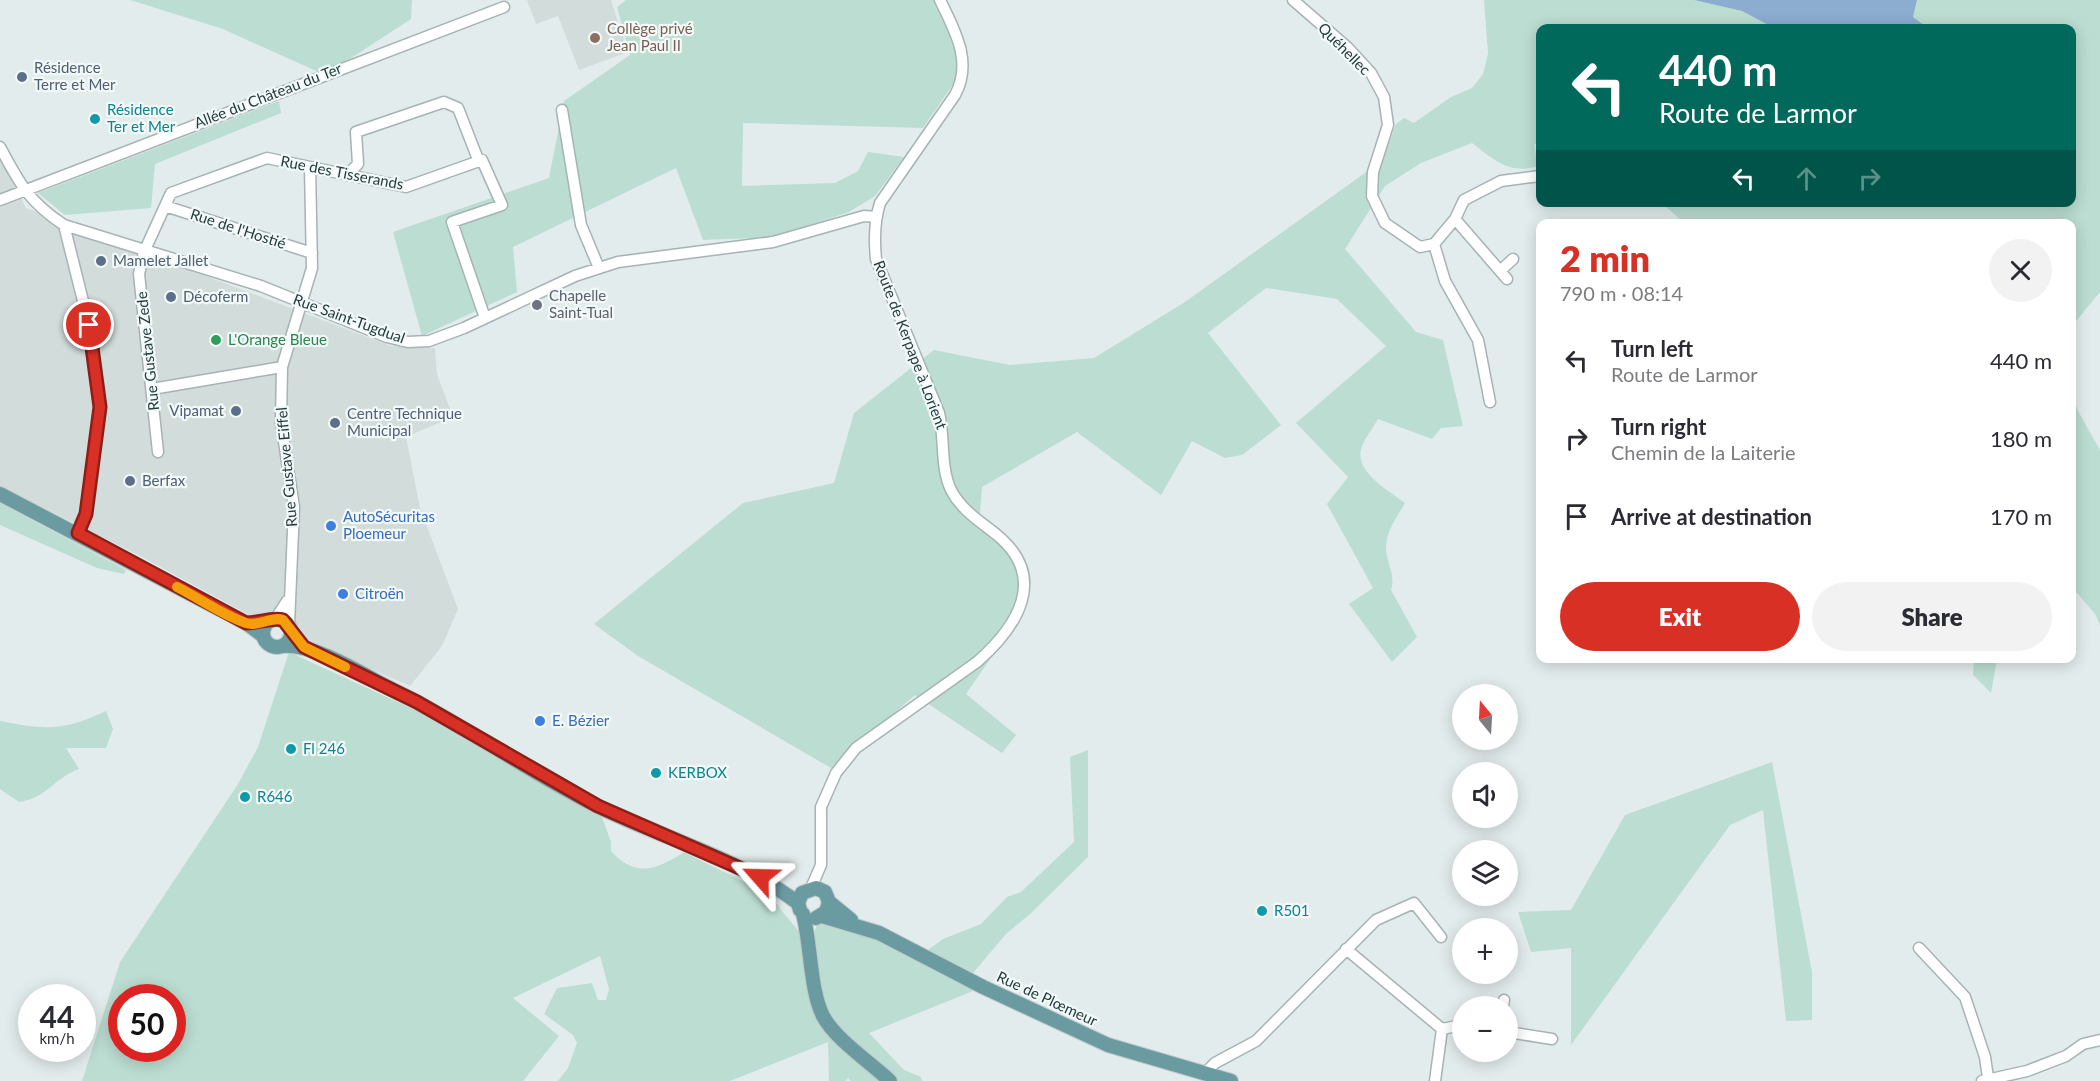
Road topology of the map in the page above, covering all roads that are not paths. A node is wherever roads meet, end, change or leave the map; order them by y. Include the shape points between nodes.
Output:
1 (940, 0) edge
2 (1293, 0) edge
3 (504, 7) dead end
4 (562, 110) dead end
5 (0, 147) edge
6 (479, 162) junction
7 (310, 167) junction
8 (347, 175) junction
9 (1536, 177) edge
10 (24, 189) junction
11 (0, 200) edge
12 (165, 206) junction
13 (876, 217) junction
14 (1455, 219) junction
15 (64, 225) junction
16 (1434, 244) junction
17 (145, 250) junction
18 (312, 253) junction
19 (1513, 259) dead end
20 (598, 268) junction
21 (302, 303) junction
22 (485, 318) junction
23 (282, 367) junction
24 (152, 389) junction
25 (1490, 402) dead end
26 (158, 452) dead end
27 (0, 494) edge
28 (78, 533) junction
29 (288, 598) junction
30 (272, 619) junction
31 (246, 623) junction
32 (290, 629) junction
33 (262, 634) junction
34 (282, 646) junction
35 (304, 647) junction
36 (831, 783) junction
37 (775, 885) junction
38 (808, 889) junction
39 (827, 897) junction
40 (810, 913) junction
41 (858, 925) junction
42 (1441, 937) dead end
43 (1918, 948) dead end
44 (1346, 949) junction
45 (1452, 1027) edge
46 (1442, 1029) junction
47 (1518, 1034) edge
48 (1552, 1039) dead end
49 (2100, 1040) edge
50 (1232, 1056) junction
51 (1205, 1073) junction
52 (1985, 1079) edge
53 (1226, 1080) edge
54 (890, 1081) edge
55 (1435, 1081) edge

1 - 13 street, Route de Kerpape à Lorient via 961,48 962,80 886,192
2 - 16 street, Quéhellec via 1347,47 1371,73 1384,97 1388,125 1373,172 1372,196 1385,223 1420,247
3 - 10 street, Allée du Château du Ter
4 - 20 street via 581,225
5 - 10 street, Rue Saint-Tugdual
6 - 8 street, Rue des Tisserands via 406,188
6 - 8 street via 458,108 444,102 356,132 358,164
6 - 22 street via 483,160 502,205 452,222
7 - 8 street, Rue des Tisserands
7 - 12 street, Rue des Tisserands via 267,158 171,193
7 - 18 street, Rue Gustave Eiffel
9 - 14 street via 1495,183 1464,200
10 - 11 street, Allée du Château du Ter
10 - 15 street, Rue Saint-Tugdual via 40,209
12 - 17 street, Rue des Tisserands
12 - 18 street, Rue de l'Hostié
13 - 20 street, Rue Saint-Tugdual via 864,216 773,242 671,253
13 - 36 street, Route de Kerpape à Lorient via 876,259 939,413 951,491 1012,549 1022,567 1024,586 1019,611 993,648 856,748
14 - 16 street
14 - 19 street via 1503,275
15 - 17 street, Rue Saint-Tugdual
15 - 28 street via 89,325 100,407 86,514
16 - 25 street via 1445,281 1478,340
17 - 21 street, Rue Saint-Tugdual
17 - 24 street, Rue Gustave Zede via 140,274
18 - 21 street, Rue Gustave Eiffel
20 - 22 street, Rue Saint-Tugdual
21 - 22 street, Rue Saint-Tugdual via 408,342 429,341
21 - 23 street, Rue Gustave Eiffel
23 - 24 street
23 - 29 street, Rue Gustave Eiffel via 280,422 294,507
24 - 26 street, Rue Gustave Zede
27 - 28 main road
28 - 31 main road
29 - 30 street, Rue Gustave Eiffel
29 - 32 street, Rue Gustave Eiffel
30 - 31 main road
30 - 32 main road
30 - 33 main road via 263,627
31 - 33 main road
32 - 34 main road via 289,641
32 - 35 main road
33 - 34 main road via 269,645
34 - 35 main road
35 - 37 main road via 417,702 598,806
36 - 38 street, Route de Kerpape à Lorient via 821,807 821,865
36 - 39 street, Route de Kerpape à Lorient via 825,827
37 - 38 main road
37 - 40 main road
38 - 39 main road
38 - 40 main road
39 - 40 main road
39 - 41 main road, Rue de Plœmeur
40 - 41 main road, Rue de Plœmeur
40 - 54 main road via 816,996 823,1017
41 - 51 main road, Rue de Plœmeur via 1107,1045
42 - 44 street via 1414,903 1376,920
43 - 52 street via 1965,997 1985,1057
44 - 46 street
44 - 50 street via 1271,1027
45 - 46 street
46 - 55 street
47 - 48 street
49 - 52 street via 2027,1071
50 - 51 street via 1215,1063
50 - 53 street
51 - 53 main road, Rue de Plœmeur

